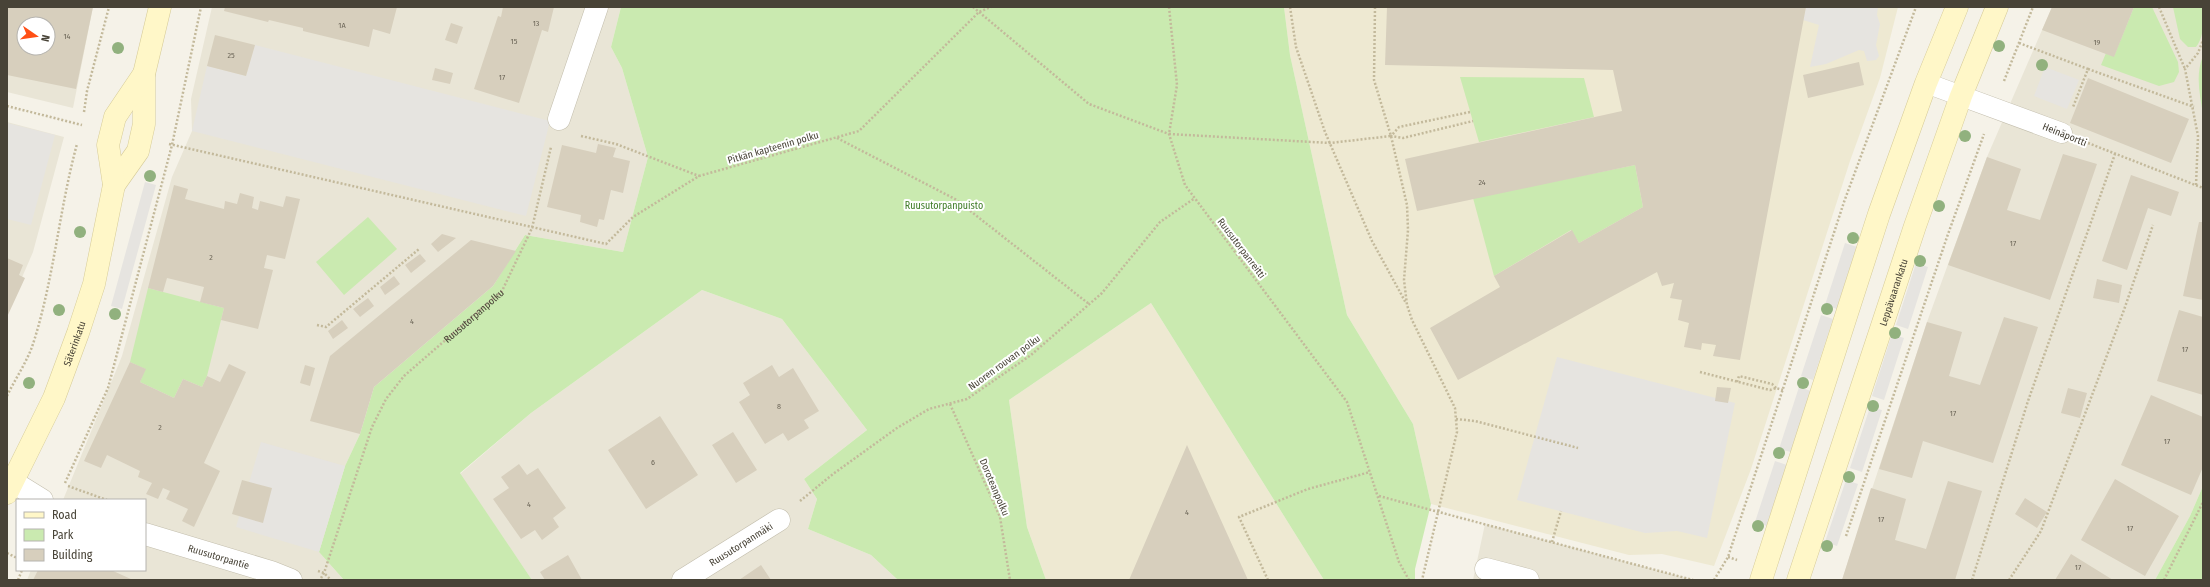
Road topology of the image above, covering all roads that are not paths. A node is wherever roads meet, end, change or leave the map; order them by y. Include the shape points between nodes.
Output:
1 (160, 7) edge
2 (597, 7) edge
3 (1957, 7) edge
4 (1997, 7) edge
5 (144, 74) junction
6 (1926, 84) junction
7 (1961, 96) junction
8 (557, 125) road end
9 (2062, 133) road end
10 (114, 185) junction
11 (10, 488) edge
12 (39, 499) edge
13 (778, 520) road end
14 (146, 534) edge
15 (1486, 569) dead end
16 (291, 580) edge
17 (683, 580) edge
18 (1528, 580) edge
19 (1761, 580) edge
20 (1798, 580) edge

1 - 5 main road, Säterinkatu
2 - 8 street
3 - 6 main road
4 - 7 main road, Leppävaarankatu
5 - 10 main road, Säterinkatu via 144,124 138,151
5 - 10 main road, Säterinkatu via 115,117 108,145
6 - 7 lane, Heinäportti
6 - 19 main road via 1879,214
7 - 9 lane, Heinäportti
7 - 20 main road, Leppävaarankatu
10 - 11 main road, Säterinkatu via 94,284 78,333 54,398
11 - 12 street
13 - 17 street, Ruusutorpanmäki
14 - 16 street, Ruusutorpantie
15 - 18 street

